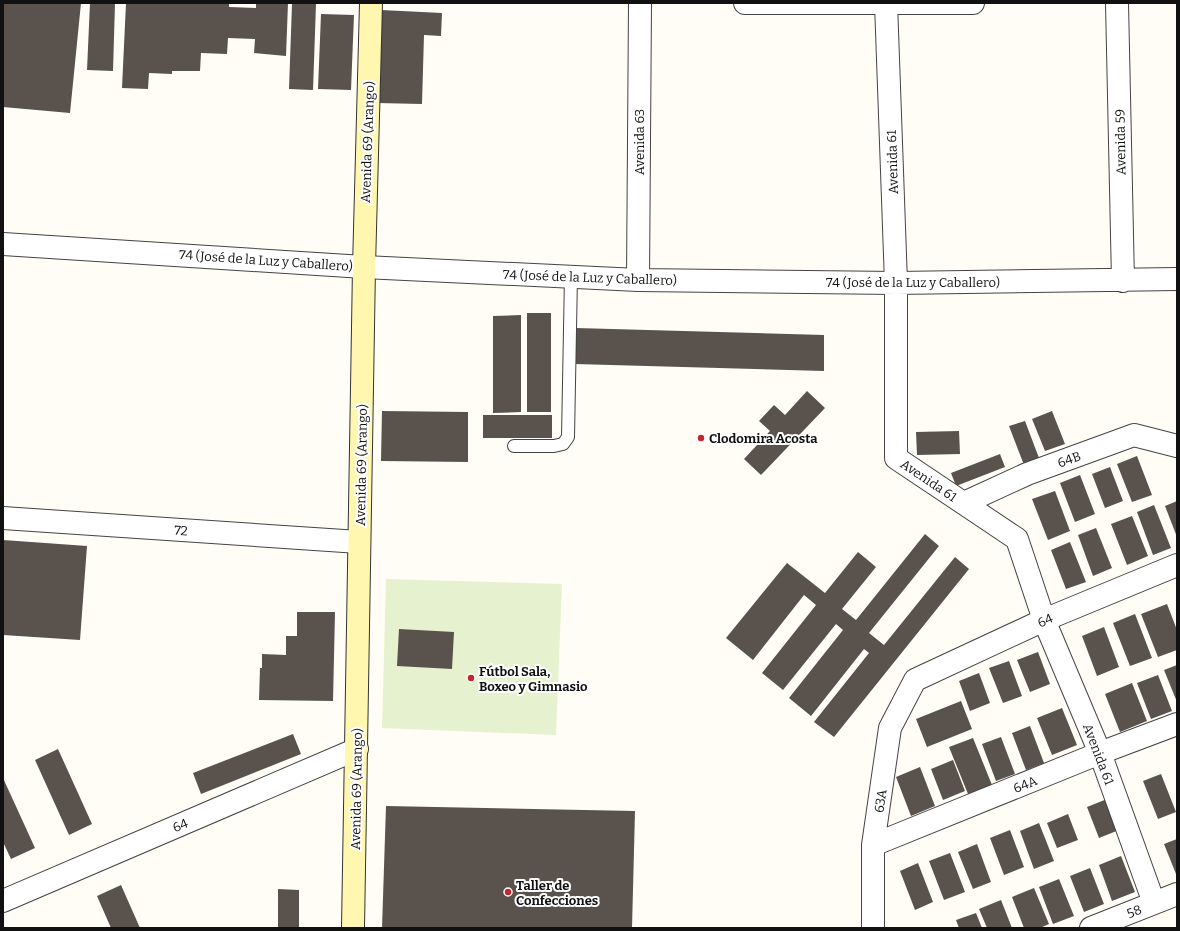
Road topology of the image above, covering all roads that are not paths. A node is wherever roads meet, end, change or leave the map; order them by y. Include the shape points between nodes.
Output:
1 (371, 3) edge
2 (640, 3) edge
3 (745, 3) edge
4 (973, 3) edge
5 (1117, 3) edge
6 (886, 4) edge
7 (3, 244) edge
8 (364, 266) junction
9 (571, 276) junction
10 (1177, 279) edge
11 (638, 280) junction
12 (1123, 281) junction
13 (896, 283) junction
14 (514, 446) dead end
15 (1177, 446) edge
16 (964, 503) junction
17 (3, 518) edge
18 (359, 542) junction
19 (1177, 565) edge
20 (1044, 620) junction
21 (915, 680) joint
22 (1177, 724) edge
23 (357, 748) junction
24 (1100, 753) junction
25 (873, 845) junction
26 (1177, 894) edge
27 (3, 901) edge
28 (1154, 903) junction
29 (353, 928) edge
30 (873, 928) edge
31 (1091, 928) edge

1 - 8 street, Avenida 69 (Arango)
2 - 11 street, Avenida 63
3 - 6 street
4 - 6 street
5 - 12 street, Avenida 59
6 - 13 street, Avenida 61
7 - 8 street, 74 (José de la Luz y Caballero)
8 - 9 street, 74 (José de la Luz y Caballero)
8 - 18 street, Avenida 69 (Arango)
9 - 11 street, 74 (José de la Luz y Caballero)
9 - 14 lane via 568,437 563,444 554,446
10 - 12 street, 74 (José de la Luz y Caballero)
11 - 13 street, 74 (José de la Luz y Caballero)
12 - 13 street, 74 (José de la Luz y Caballero)
13 - 16 street, Avenida 61 via 896,458
15 - 16 street, 64B via 1134,435 1027,474
16 - 20 street, Avenida 61 via 1017,539
17 - 18 street, 72
18 - 23 street, Avenida 69 (Arango)
19 - 20 street, 64
20 - 21 street, 64
20 - 24 street, Avenida 61
21 - 25 street, 63A via 890,728
22 - 24 street, 64A
23 - 27 street, 64
23 - 29 street, Avenida 69 (Arango)
24 - 25 street, 64A
24 - 28 street, Avenida 61
25 - 30 street, 63A
26 - 28 street, 58
28 - 31 street, 58

